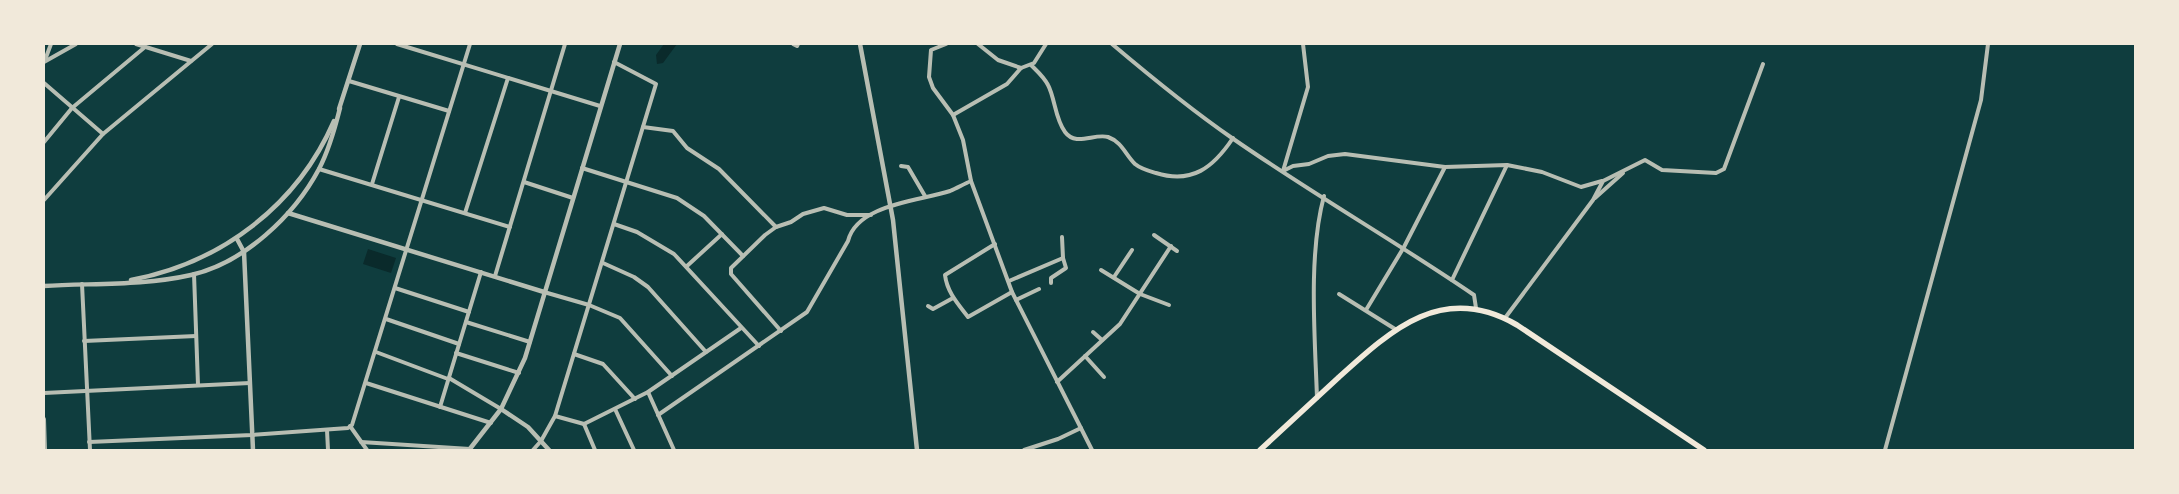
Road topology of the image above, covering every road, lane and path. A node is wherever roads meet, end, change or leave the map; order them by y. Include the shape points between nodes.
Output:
1 (51, 44) edge
2 (76, 44) edge
3 (136, 44) edge
4 (212, 44) edge
5 (360, 44) edge
6 (397, 44) edge
7 (470, 44) edge
8 (564, 44) edge
9 (620, 44) edge
10 (793, 44) edge
11 (798, 44) edge
12 (860, 44) edge
13 (946, 44) edge
14 (978, 44) edge
15 (1046, 44) edge
16 (1112, 44) edge
17 (1303, 44) edge
18 (1988, 44) edge
19 (145, 47) junction
20 (191, 61) junction
21 (44, 62) edge
22 (614, 62) junction
23 (463, 64) junction
24 (1763, 64) dead end
25 (1031, 65) junction
26 (1021, 68) junction
27 (508, 78) junction
28 (349, 81) junction
29 (44, 83) edge
30 (551, 91) junction
31 (399, 96) junction
32 (600, 106) junction
33 (72, 108) junction
34 (340, 108) junction
35 (448, 111) junction
36 (953, 115) junction
37 (643, 127) junction
38 (103, 134) junction
39 (1233, 138) junction
40 (44, 142) edge
41 (1507, 165) junction
42 (901, 166) dead end
43 (1445, 167) junction
44 (582, 168) junction
45 (319, 169) junction
46 (1283, 171) junction
47 (1626, 171) junction
48 (626, 181) junction
49 (971, 181) junction
50 (1603, 181) junction
51 (524, 182) junction
52 (372, 184) junction
53 (926, 196) junction
54 (1324, 196) junction
55 (573, 198) junction
56 (44, 200) edge
57 (421, 200) junction
58 (1593, 200) junction
59 (890, 207) junction
60 (288, 213) junction
61 (465, 213) junction
62 (871, 215) junction
63 (614, 224) junction
64 (510, 227) junction
65 (776, 227) junction
66 (722, 234) junction
67 (1154, 235) dead end
68 (1062, 237) dead end
69 (237, 239) junction
70 (995, 244) junction
71 (1171, 246) junction
72 (1404, 247) junction
73 (407, 250) junction
74 (1132, 250) dead end
75 (1177, 251) dead end
76 (244, 252) junction
77 (742, 256) junction
78 (1063, 258) junction
79 (603, 263) junction
80 (687, 266) junction
81 (1101, 270) dead end
82 (481, 272) junction
83 (194, 274) junction
84 (495, 276) junction
85 (1114, 278) junction
86 (1452, 280) junction
87 (1009, 281) junction
88 (120, 282) junction
89 (1051, 283) dead end
90 (82, 284) junction
91 (44, 286) edge
92 (395, 288) junction
93 (1039, 289) dead end
94 (544, 292) junction
95 (1012, 292) junction
96 (1140, 294) junction
97 (1339, 294) dead end
98 (953, 298) junction
99 (1016, 300) junction
100 (589, 305) junction
101 (1169, 305) dead end
102 (928, 306) dead end
103 (1476, 308) junction
104 (1366, 310) junction
105 (469, 312) junction
106 (1505, 318) junction
107 (386, 319) junction
108 (466, 322) junction
109 (741, 328) junction
110 (1395, 329) junction
111 (781, 331) junction
112 (1093, 332) dead end
113 (196, 336) junction
114 (1102, 340) junction
115 (84, 341) junction
116 (530, 342) junction
117 (459, 344) junction
118 (759, 346) junction
119 (376, 352) junction
120 (706, 352) junction
121 (456, 353) junction
122 (574, 354) junction
123 (1085, 356) junction
124 (519, 373) junction
125 (672, 376) junction
126 (1104, 377) dead end
127 (448, 378) junction
128 (1057, 382) junction
129 (250, 383) junction
130 (366, 383) junction
131 (198, 385) junction
132 (87, 391) junction
133 (648, 392) junction
134 (44, 393) edge
135 (1316, 398) junction
136 (635, 399) junction
137 (440, 407) junction
138 (501, 409) junction
139 (615, 409) junction
140 (658, 415) junction
141 (555, 416) junction
142 (44, 419) edge
143 (491, 423) junction
144 (584, 424) junction
145 (350, 426) junction
146 (1081, 428) junction
147 (327, 430) junction
148 (252, 435) junction
149 (542, 441) junction
150 (89, 442) junction
151 (361, 442) junction
152 (45, 450) edge
153 (90, 450) edge
154 (253, 450) edge
155 (328, 450) edge
156 (367, 450) edge
157 (470, 450) edge
158 (533, 450) edge
159 (549, 450) edge
160 (595, 450) edge
161 (634, 450) edge
162 (674, 450) edge
163 (918, 450) edge
164 (1024, 450) edge
165 (1092, 450) edge
166 (1260, 450) edge
167 (1704, 450) edge
168 (1885, 450) edge

1 - 21 street
2 - 21 street
3 - 19 street
4 - 20 street
5 - 28 street
6 - 23 street
7 - 23 street
8 - 30 street
9 - 22 street
10 - 11 street
12 - 59 street
13 - 36 street via 931,50 928,77
14 - 26 street via 998,60
15 - 25 street
16 - 39 street via 1161,86
17 - 46 street via 1308,87
18 - 168 street via 1981,100
19 - 20 street
19 - 33 street
20 - 38 street
22 - 32 street
22 - 37 street via 656,84
23 - 27 street
23 - 35 street
24 - 47 street via 1724,169 1716,173 1662,170 1645,160
25 - 26 street
25 - 39 street via 1050,87 1064,132 1078,139 1108,138 1120,144 1135,164 1144,169 1176,177 1200,172 1226,149
26 - 36 street via 1007,84
27 - 30 street
27 - 61 street
28 - 31 street
28 - 34 street
29 - 33 street
30 - 32 street
30 - 51 street
31 - 35 street
31 - 52 street
32 - 44 street
33 - 38 street
33 - 40 street
34 - 45 street
34 - 69 street via 316,158 299,182
35 - 57 street
36 - 49 street via 963,140
37 - 48 street
37 - 65 street via 673,131 687,148 719,169
38 - 56 street
39 - 46 street
41 - 43 street
41 - 50 street via 1542,172 1581,187
41 - 86 street
42 - 53 street via 908,167
43 - 46 street via 1345,154 1328,156
43 - 72 street
44 - 48 street
44 - 55 street
45 - 52 street
45 - 60 street
46 - 54 street
47 - 50 street
47 - 58 street
48 - 63 street
48 - 66 street via 678,198 704,216
49 - 53 street via 950,191
49 - 70 street
50 - 58 street
51 - 55 street
51 - 64 street
52 - 57 street
53 - 59 street
54 - 72 street
54 - 135 street via 1315,255
55 - 94 street
57 - 61 street
57 - 73 street
58 - 106 street
59 - 62 street
59 - 163 street
60 - 73 street
60 - 76 street
61 - 64 street
62 - 65 street via 848,215 824,208
62 - 111 street via 851,232 807,312
63 - 79 street
63 - 80 street via 651,239
64 - 84 street
65 - 77 street
66 - 77 street
66 - 80 street
67 - 71 street
68 - 78 street
69 - 76 street
69 - 88 street via 190,264
70 - 87 street
70 - 98 street via 945,275
71 - 75 street
71 - 96 street
72 - 86 street
72 - 104 street
73 - 82 street
73 - 92 street
74 - 85 street
76 - 83 street
76 - 129 street
77 - 111 street via 731,274
78 - 87 street
78 - 89 street via 1066,268 1051,278
79 - 100 street
79 - 120 street via 648,287
80 - 109 street
81 - 85 street
82 - 84 street
82 - 105 street
83 - 88 street via 154,282
83 - 113 street
84 - 94 street
85 - 96 street
86 - 103 street via 1474,295
87 - 95 street
88 - 90 street
90 - 91 street
90 - 115 street
92 - 105 street
92 - 107 street
93 - 99 street
94 - 100 street
94 - 116 street
95 - 98 street via 968,317
95 - 99 street
96 - 101 street
96 - 114 street via 1120,324
97 - 104 street
98 - 102 street via 933,309
99 - 128 street
100 - 122 street
100 - 125 street via 620,318
103 - 106 main road
103 - 110 main road via 1430,312
104 - 110 street
105 - 108 street
106 - 167 main road
107 - 117 street
107 - 119 street
108 - 116 street
108 - 117 street
109 - 118 street
109 - 120 street
110 - 135 main road
111 - 118 street
112 - 114 street
113 - 115 street
113 - 131 street
114 - 123 street
115 - 132 street
116 - 124 street
117 - 121 street
118 - 140 street
119 - 127 street
119 - 130 street
120 - 125 street
121 - 124 street
121 - 127 street
122 - 136 street via 603,364
122 - 141 street
123 - 126 street
123 - 128 street
124 - 138 street
125 - 133 street
127 - 137 street
127 - 138 street
128 - 146 street
129 - 131 street
129 - 148 street
130 - 137 street
130 - 145 street
131 - 132 street
132 - 134 street
132 - 150 street
133 - 136 street
133 - 140 street
135 - 166 main road
136 - 139 street
137 - 143 street
138 - 143 street
138 - 149 street
139 - 144 street
139 - 161 street
140 - 162 street
141 - 144 street
141 - 149 street
142 - 152 street
143 - 157 street
144 - 160 street
145 - 147 street
145 - 151 street
146 - 164 street
146 - 165 street
147 - 148 street
147 - 155 street
148 - 150 street
148 - 154 street
149 - 158 street
149 - 159 street
150 - 153 street
151 - 156 street
151 - 157 street

